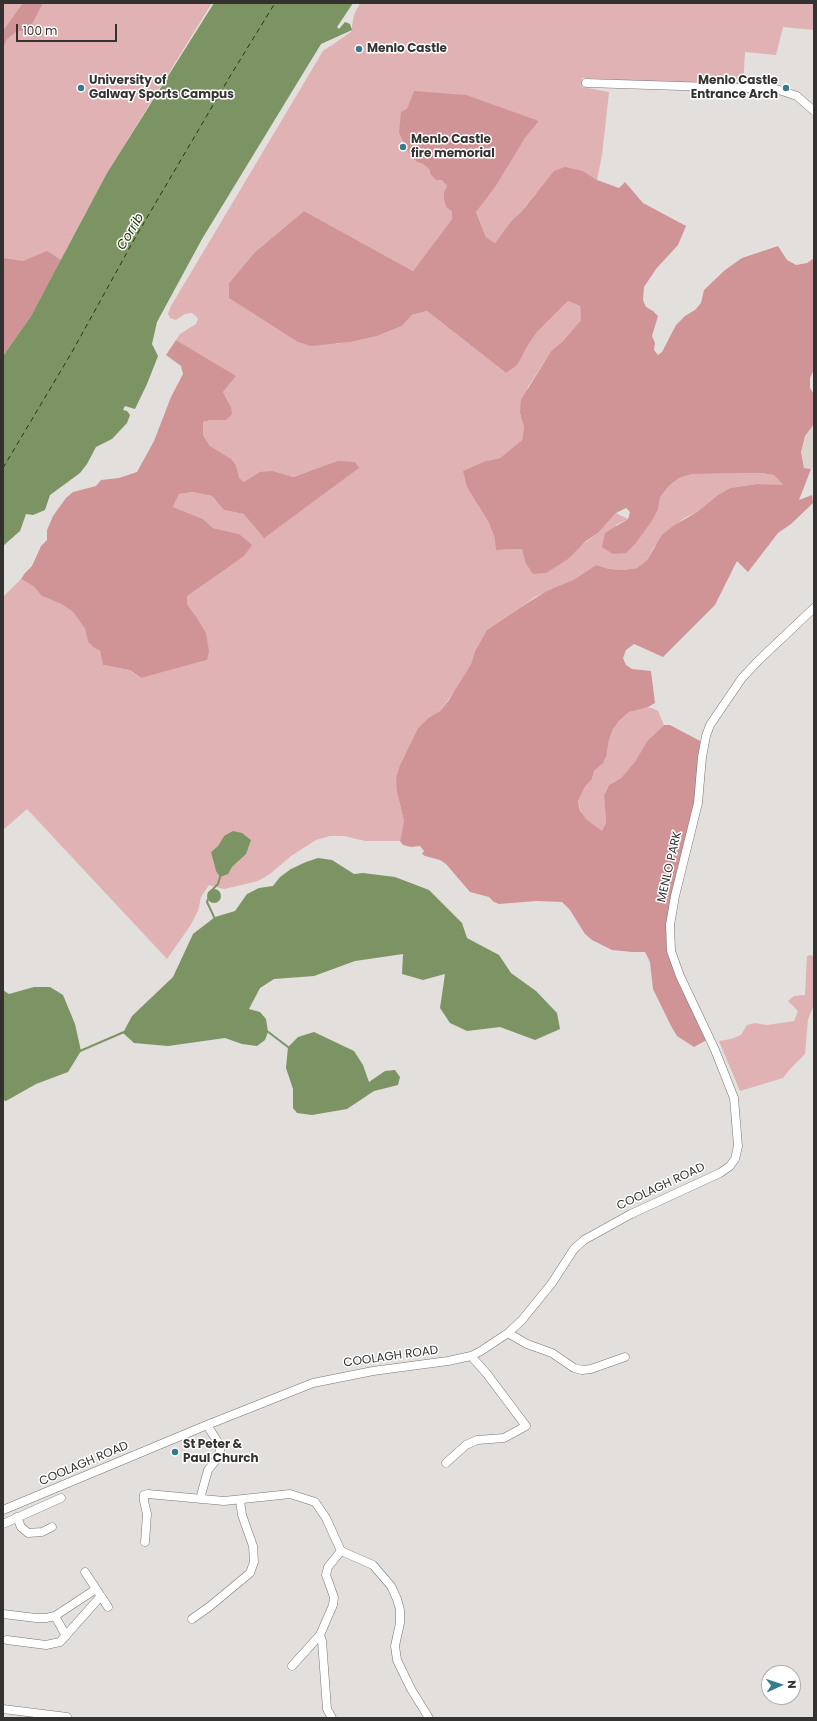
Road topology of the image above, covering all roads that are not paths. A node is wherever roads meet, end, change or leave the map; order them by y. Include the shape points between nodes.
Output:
1 (586, 83) dead end
2 (814, 111) edge
3 (814, 608) edge
4 (735, 1159) joint
5 (508, 1333) junction
6 (471, 1356) junction
7 (625, 1357) dead end
8 (207, 1425) junction
9 (446, 1463) dead end
10 (60, 1498) dead end
11 (200, 1499) junction
12 (240, 1500) junction
13 (3, 1510) edge
14 (17, 1517) junction
15 (3, 1524) edge
16 (52, 1527) dead end
17 (145, 1542) dead end
18 (341, 1551) junction
19 (85, 1572) dead end
20 (99, 1593) junction
21 (108, 1607) dead end
22 (3, 1614) edge
23 (55, 1616) junction
24 (192, 1619) dead end
25 (320, 1635) junction
26 (66, 1636) junction
27 (7, 1640) dead end
28 (292, 1666) dead end
29 (3, 1709) edge
30 (32, 1715) edge
31 (67, 1717) dead end
32 (332, 1718) edge
33 (429, 1718) edge

1 - 2 street via 776,89 797,96
3 - 4 street, MENLO PARK via 742,678 710,725 703,750 698,803 670,926 671,951 680,976 715,1050 734,1098 738,1139
4 - 5 street, COOLAGH ROAD via 720,1173 631,1214 584,1240 574,1249 539,1301
5 - 6 street, COOLAGH ROAD
5 - 7 street via 582,1370
6 - 8 street, COOLAGH ROAD via 327,1379
6 - 9 street via 526,1426 504,1438 476,1440 466,1445
8 - 11 street via 219,1444 220,1451 208,1470
8 - 13 street, COOLAGH ROAD
10 - 14 street
11 - 12 street
11 - 17 street via 148,1494 144,1496 147,1514
12 - 18 street via 290,1494 315,1502 326,1518
12 - 24 street via 242,1515 253,1546 254,1562 250,1573
14 - 15 street
14 - 16 street via 21,1527 28,1533 42,1532
18 - 25 street via 328,1567 326,1575 334,1597
18 - 33 street via 373,1565 391,1586 398,1599 400,1623 395,1646 397,1660
19 - 20 street
20 - 21 street
20 - 23 street
20 - 26 street
22 - 23 street via 41,1618
23 - 26 street
25 - 28 street
25 - 32 street via 327,1710
26 - 27 street via 60,1642 46,1645
29 - 30 street
30 - 31 street

